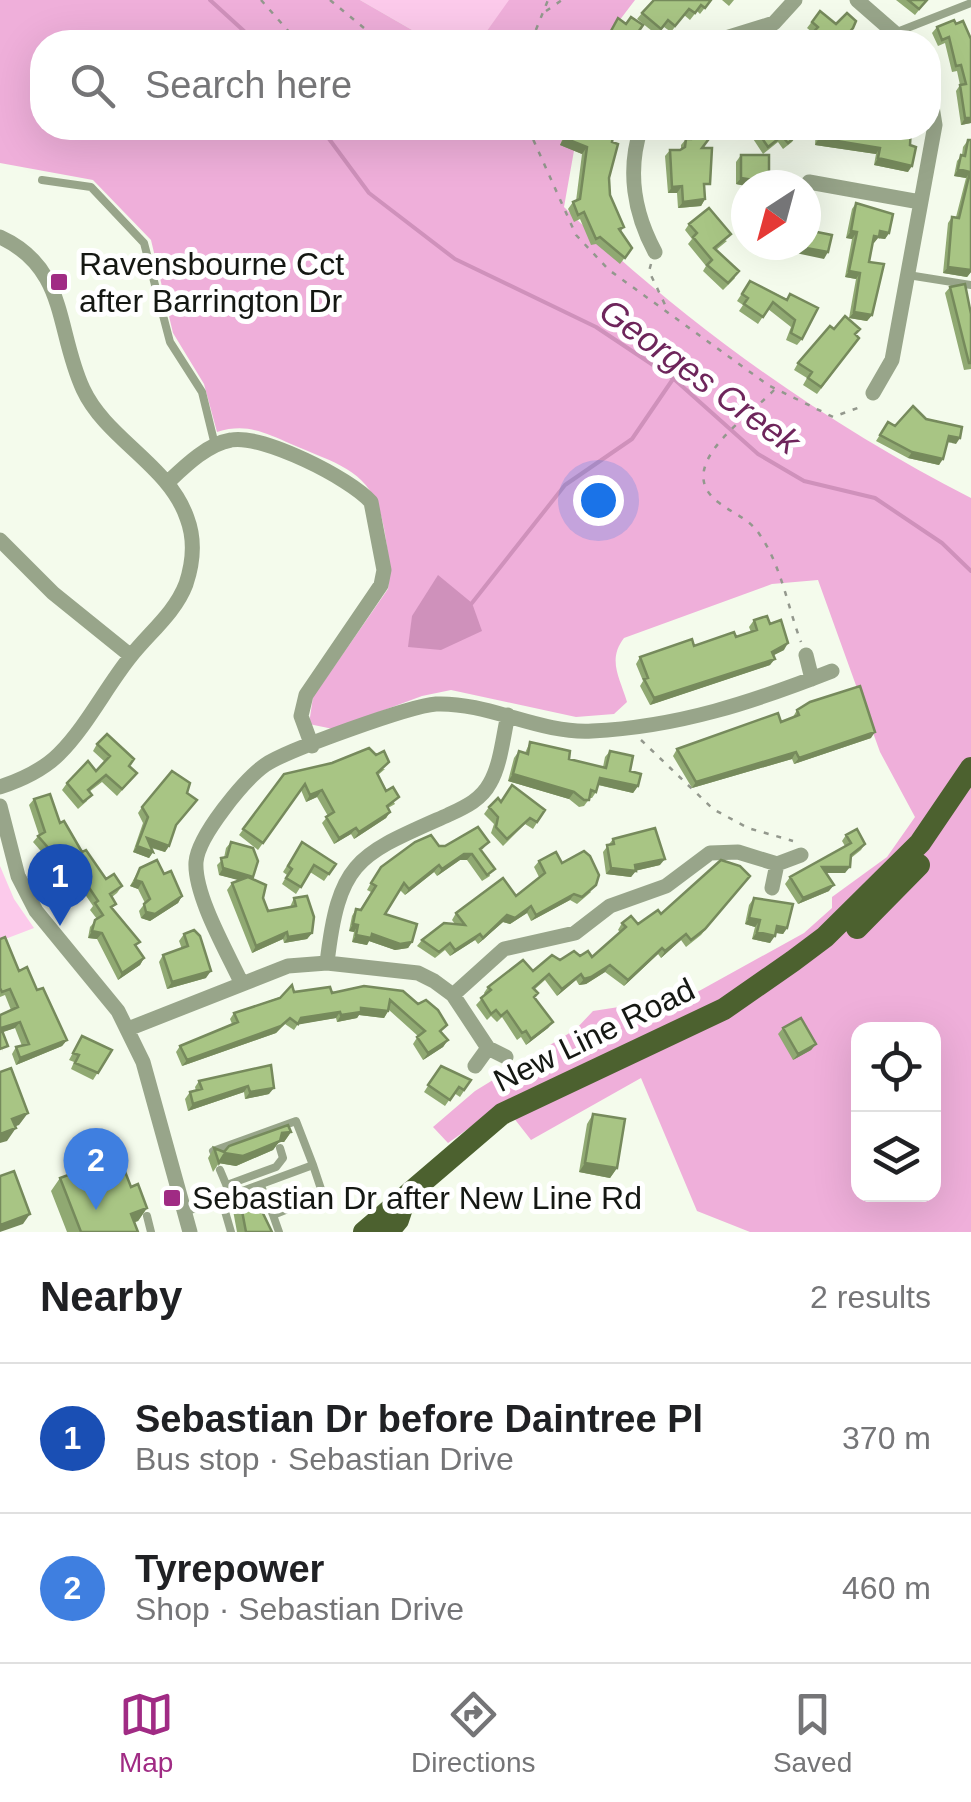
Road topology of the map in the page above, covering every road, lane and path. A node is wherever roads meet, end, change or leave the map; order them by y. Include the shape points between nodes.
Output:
1 (261, 0) edge
2 (330, 0) edge
3 (548, 0) edge
4 (562, 0) edge
5 (796, 0) edge
6 (857, 0) edge
7 (971, 3) edge
8 (545, 12) junction
9 (287, 30) edge
10 (366, 30) edge
11 (537, 30) edge
12 (752, 30) edge
13 (893, 30) edge
14 (915, 30) edge
15 (533, 140) edge
16 (637, 140) edge
17 (932, 140) edge
18 (42, 180) dead end
19 (821, 184) edge
20 (920, 202) junction
21 (0, 237) edge
22 (656, 252) joint
23 (908, 275) junction
24 (971, 285) edge
25 (669, 313) junction
26 (775, 389) junction
27 (873, 393) joint
28 (216, 445) junction
29 (167, 483) junction
30 (4, 551) edge
31 (806, 655) joint
32 (131, 656) junction
33 (832, 671) dead end
34 (812, 679) junction
35 (508, 715) junction
36 (630, 728) junction
37 (312, 746) junction
38 (971, 768) edge
39 (0, 787) edge
40 (971, 795) edge
41 (0, 806) edge
42 (800, 855) joint
43 (777, 864) junction
44 (772, 888) dead end
45 (327, 963) junction
46 (240, 982) junction
47 (453, 995) junction
48 (724, 1009) junction
49 (128, 1029) junction
50 (488, 1048) junction
51 (506, 1057) dead end
52 (475, 1066) dead end
53 (280, 1148) edge
54 (215, 1155) edge
55 (313, 1165) junction
56 (220, 1170) edge
57 (226, 1186) junction
58 (261, 1186) junction
59 (226, 1199) junction
60 (404, 1202) junction
61 (185, 1212) junction
62 (273, 1215) junction
63 (147, 1216) edge
64 (152, 1232) edge
65 (190, 1232) edge
66 (232, 1232) edge
67 (279, 1232) edge
68 (364, 1232) edge
69 (388, 1232) edge

1 - 9 path
2 - 10 path
3 - 8 path
4 - 8 path
5 - 12 street via 774,23
6 - 13 street
7 - 14 lane
8 - 11 path
15 - 25 path via 576,235 608,270
16 - 22 street via 634,190 641,225
17 - 20 street
18 - 28 lane via 91,188 144,243 170,342 202,392
19 - 20 street
20 - 23 street
21 - 29 street via 29,255 54,285 88,400
22 - 25 path via 649,271
23 - 24 lane
23 - 27 street via 892,360
25 - 26 path
26 - 27 path via 834,417 862,409
26 - 31 path via 709,450 702,467 716,501 762,537
28 - 29 street
28 - 37 street via 251,440 340,478 371,502 381,586 302,706
29 - 32 street via 186,515 192,556 175,606
30 - 32 street
31 - 34 street
32 - 39 street via 60,753 28,777
33 - 34 street
34 - 36 street via 739,707
35 - 36 street via 570,730
35 - 37 street via 432,704
35 - 45 street via 490,783 473,803 373,849 346,879 332,911
36 - 42 path via 713,810 748,828 782,835 796,843
37 - 46 street via 255,772 199,849 198,878
38 - 48 main road, New Line Road via 920,843 862,902 794,962
40 - 48 main road, New Line Road via 931,851 854,931 780,986 740,1008
41 - 49 street via 18,876 36,912
42 - 43 street
43 - 44 street
43 - 47 street via 738,852 710,853 666,886 610,906 575,933 504,949
45 - 46 street via 288,966
45 - 47 street via 418,974
46 - 49 street
47 - 50 street
48 - 60 main road, New Line Road via 502,1114
49 - 61 street
50 - 51 street
50 - 52 street
53 - 57 lane via 284,1158 276,1167
54 - 55 lane via 296,1121
55 - 58 lane
55 - 62 lane via 322,1195
56 - 57 lane
57 - 59 lane
58 - 59 lane
58 - 62 lane
59 - 61 lane
59 - 66 lane
60 - 68 main road, New Line Road
60 - 69 main road, New Line Road
61 - 65 street
62 - 67 lane
63 - 64 lane

